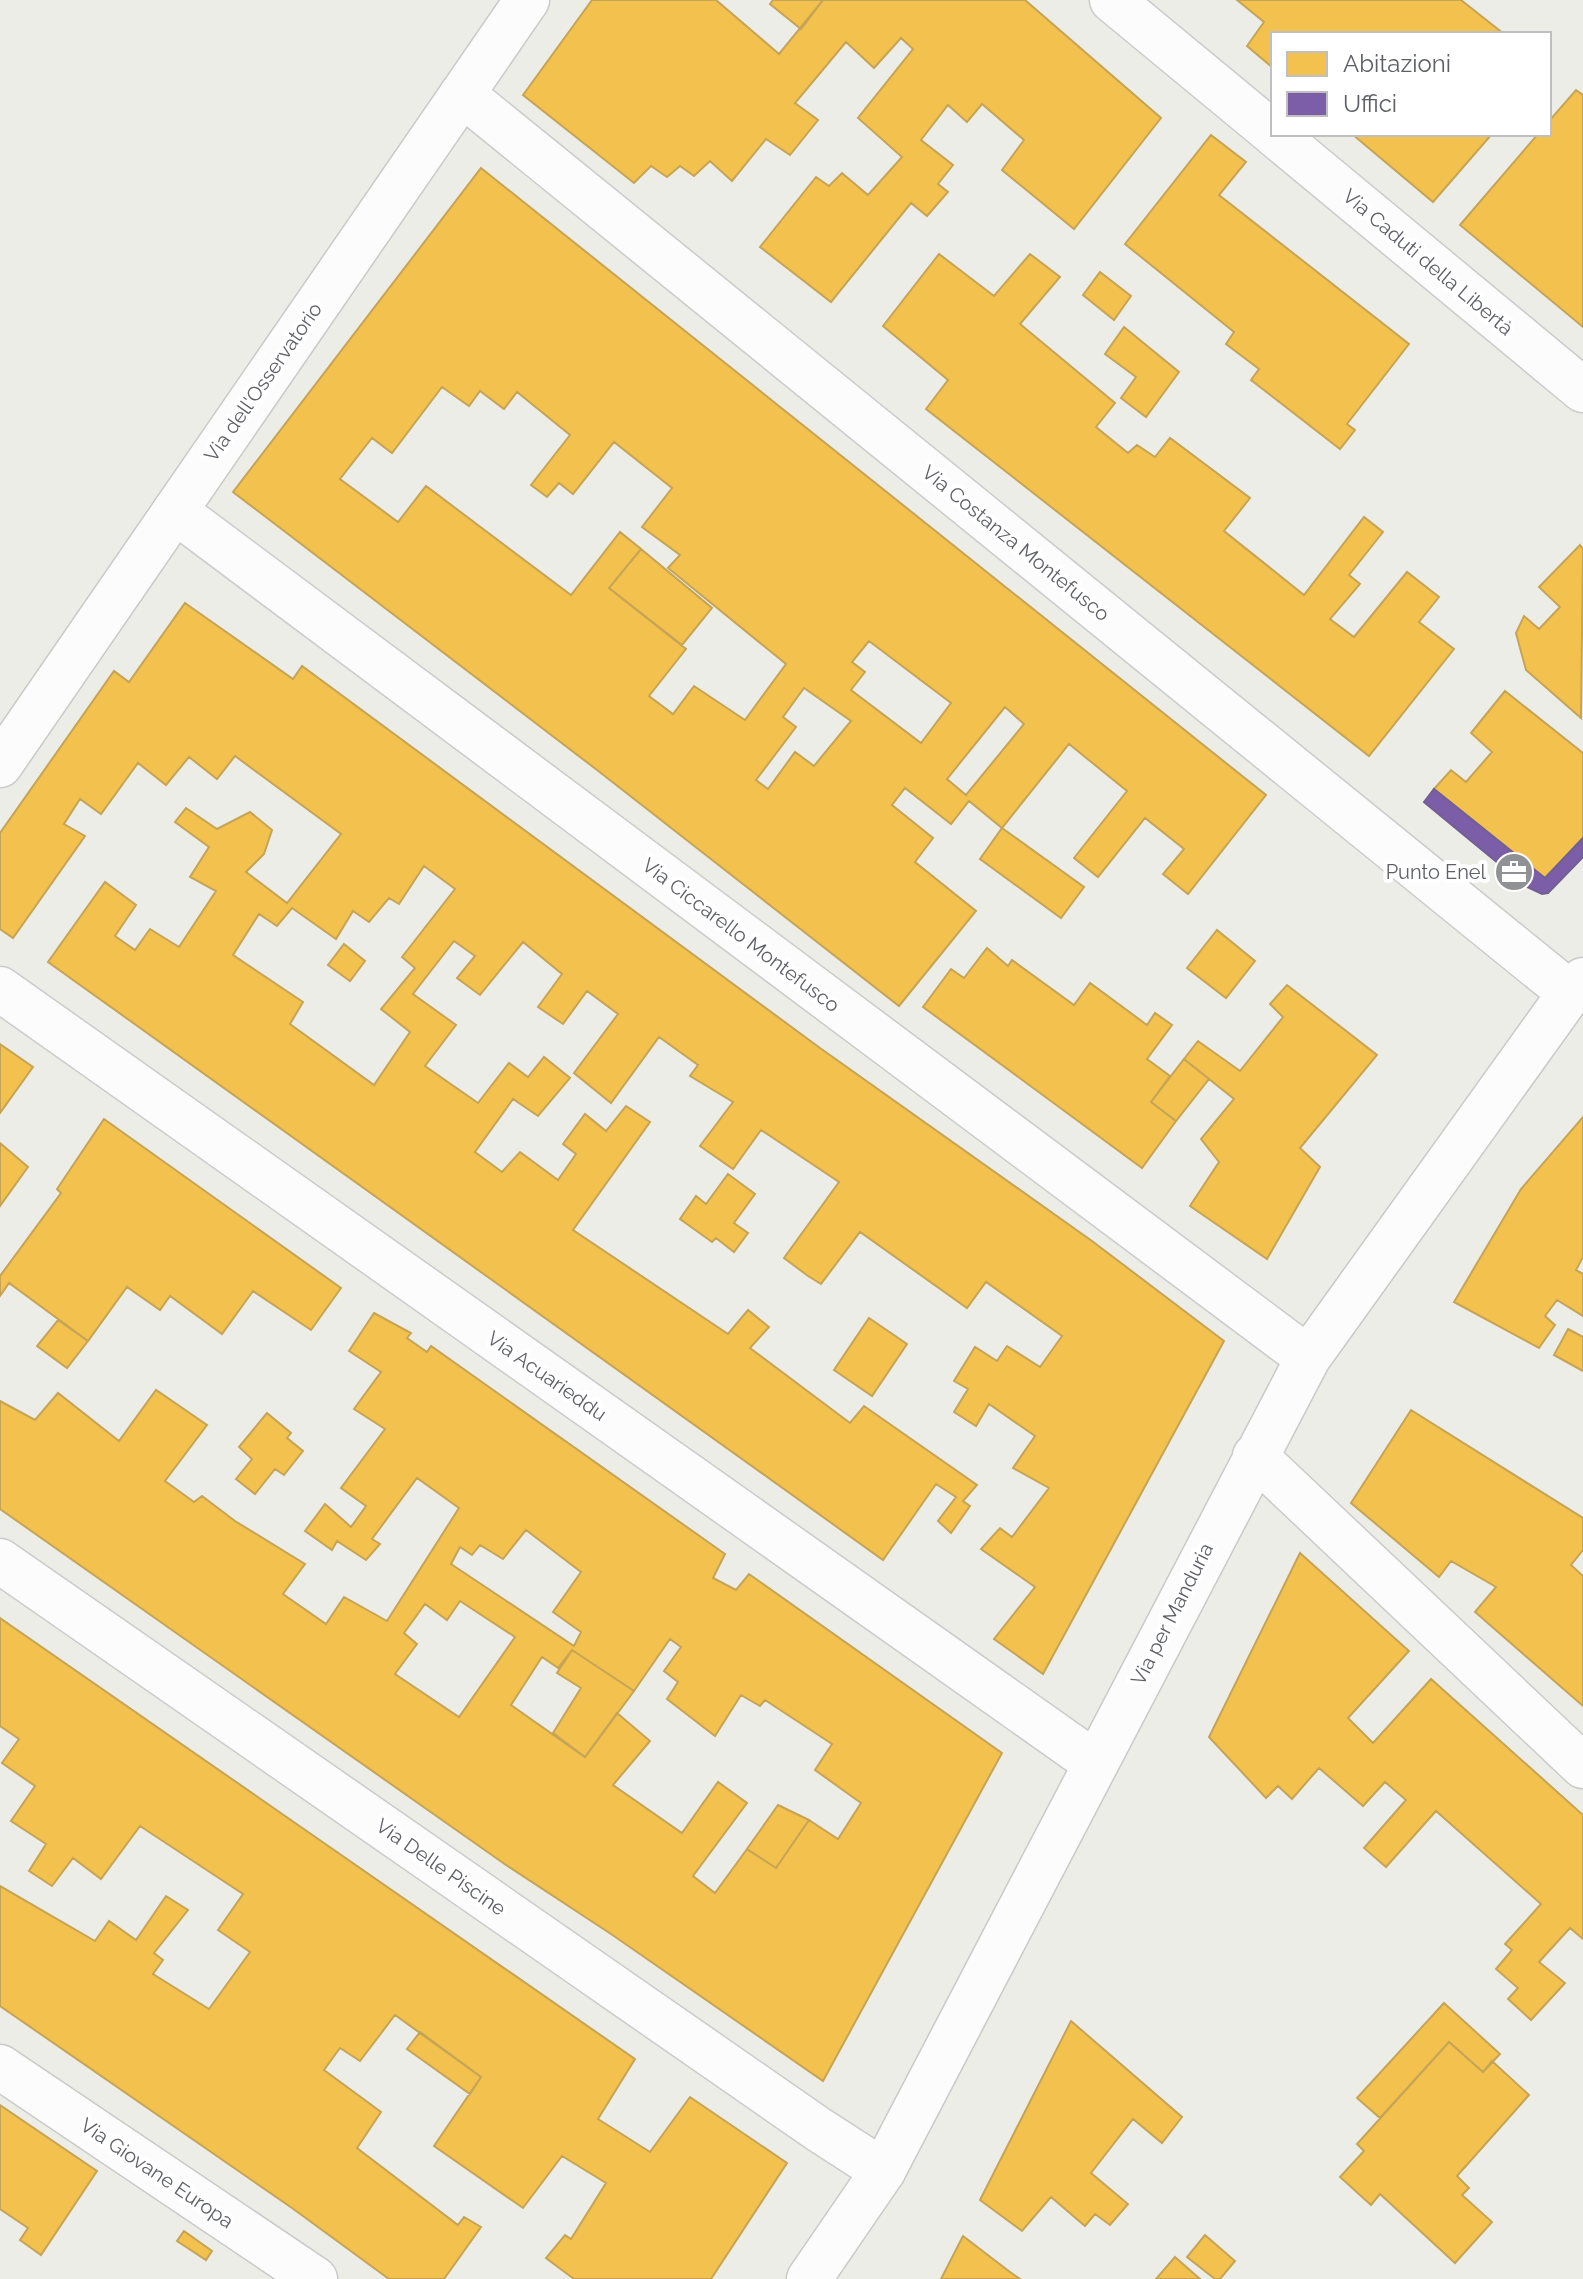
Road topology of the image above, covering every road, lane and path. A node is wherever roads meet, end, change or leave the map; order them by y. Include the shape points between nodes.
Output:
1 (527, 0) edge
2 (1112, 0) edge
3 (462, 94) junction
4 (1271, 132) edge
5 (1276, 136) edge
6 (1583, 390) edge
7 (175, 511) junction
8 (0, 765) edge
9 (1576, 987) edge
10 (0, 989) edge
11 (1308, 1358) junction
12 (1255, 1456) junction
13 (0, 1561) edge
14 (1095, 1763) junction
15 (1583, 1766) edge
16 (0, 2067) edge
17 (883, 2171) junction
18 (315, 2279) edge
19 (809, 2279) edge

1 - 3 street, Via dell'Osservatorio
2 - 4 street, Via Caduti della Libertà
3 - 7 street, Via dell'Osservatorio
3 - 9 street, Via Costanza Montefusco
5 - 6 street, Via Caduti della Libertà
7 - 8 street, Via dell'Osservatorio
7 - 11 street, Via Ciccarello Montefusco
9 - 11 street, Via per Manduria
10 - 14 street, Via Acuarieddu
11 - 12 street, Via per Manduria
12 - 14 street, Via per Manduria
12 - 15 street
13 - 17 street, Via Delle Piscine
14 - 17 street, Via per Manduria
16 - 18 street, Via Giovane Europa
17 - 19 street, Via per Manduria

